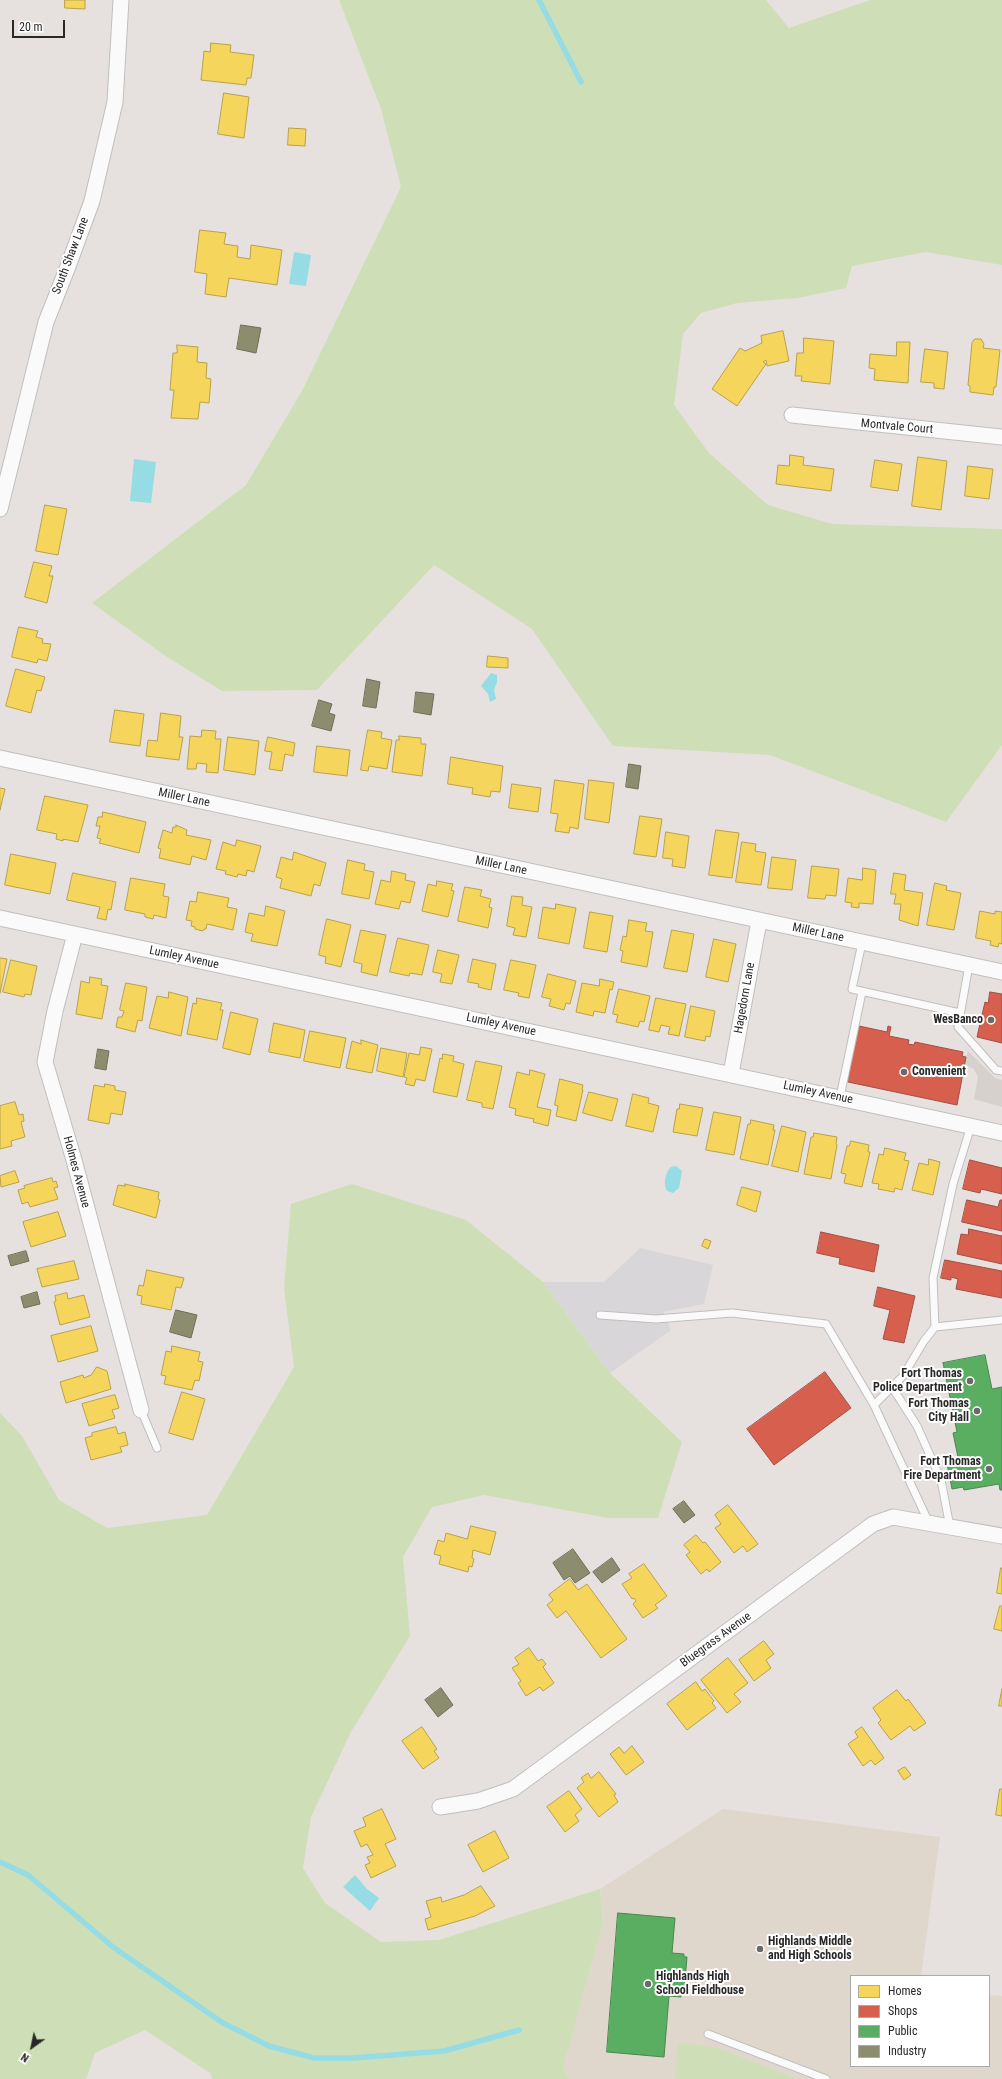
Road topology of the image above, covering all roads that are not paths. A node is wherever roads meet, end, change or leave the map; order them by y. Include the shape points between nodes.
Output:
1 (121, 0) edge
2 (792, 415) dead end
3 (1002, 437) edge
4 (0, 509) edge
5 (0, 758) edge
6 (0, 918) edge
7 (759, 921) junction
8 (75, 934) junction
9 (862, 942) junction
10 (969, 965) junction
11 (1002, 972) edge
12 (862, 992) junction
13 (960, 1013) junction
14 (1002, 1071) edge
15 (731, 1074) junction
16 (840, 1097) junction
17 (971, 1126) junction
18 (1002, 1133) edge
19 (600, 1315) dead end
20 (1002, 1320) edge
21 (935, 1327) junction
22 (892, 1387) junction
23 (874, 1404) junction
24 (140, 1410) joint
25 (157, 1448) dead end
26 (929, 1523) junction
27 (950, 1526) junction
28 (1002, 1536) edge
29 (440, 1807) dead end
30 (708, 2034) dead end
31 (826, 2079) edge

1 - 4 street, South Shaw Lane via 114,102 92,201 46,322
2 - 3 street, Montvale Court
5 - 7 street, Miller Lane
6 - 8 street, Lumley Avenue
7 - 9 street, Miller Lane
7 - 15 street, Hagedorn Lane
8 - 15 street, Lumley Avenue
8 - 24 street, Holmes Avenue via 54,1012 45,1062 74,1160
9 - 10 street, Miller Lane
9 - 12 lane via 852,989
10 - 11 street, Miller Lane
10 - 13 lane
12 - 13 lane
12 - 16 lane
13 - 14 lane via 958,1027 996,1070
15 - 16 street, Lumley Avenue
16 - 17 street, Lumley Avenue
17 - 18 street, Lumley Avenue
17 - 21 lane via 953,1184 933,1278
19 - 23 lane via 656,1319 732,1313 826,1324
20 - 21 lane
21 - 22 lane via 903,1376
22 - 23 lane
22 - 27 lane via 917,1426 941,1480
23 - 26 lane
24 - 25 lane
26 - 27 street, Bluegrass Avenue
26 - 29 street, Bluegrass Avenue via 892,1516 872,1524 513,1789 478,1801
27 - 28 street, Bluegrass Avenue
30 - 31 lane

